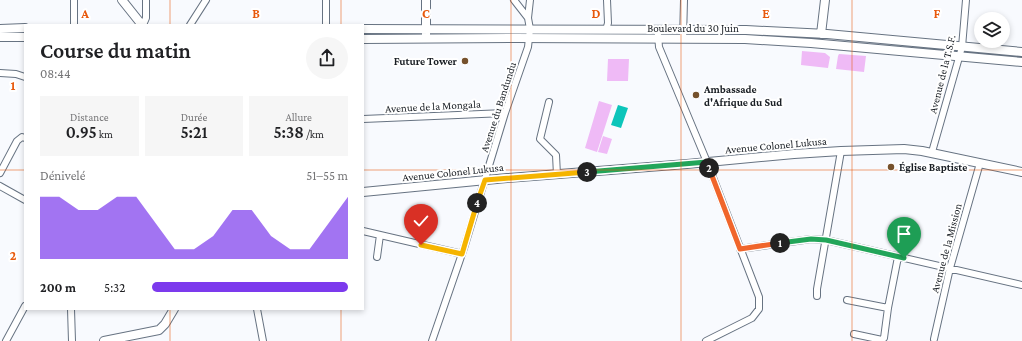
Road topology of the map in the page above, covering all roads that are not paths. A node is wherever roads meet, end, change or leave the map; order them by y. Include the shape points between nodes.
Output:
1 (74, 0) edge
2 (122, 0) edge
3 (146, 0) edge
4 (206, 0) edge
5 (326, 0) edge
6 (426, 0) edge
7 (514, 0) edge
8 (530, 0) edge
9 (607, 0) edge
10 (684, 0) edge
11 (825, 0) edge
12 (966, 0) edge
13 (528, 18) junction
14 (74, 24) edge
15 (142, 24) edge
16 (143, 24) edge
17 (191, 24) edge
18 (326, 24) edge
19 (24, 28) edge
20 (0, 29) edge
21 (364, 29) edge
22 (426, 29) junction
23 (530, 29) junction
24 (658, 29) junction
25 (682, 29) junction
26 (606, 30) junction
27 (821, 34) junction
28 (0, 37) edge
29 (24, 37) edge
30 (530, 38) junction
31 (364, 39) edge
32 (426, 39) junction
33 (658, 39) junction
34 (683, 39) junction
35 (962, 47) junction
36 (1022, 52) edge
37 (959, 56) junction
38 (1022, 62) edge
39 (0, 73) edge
40 (24, 76) edge
41 (549, 102) dead end
42 (505, 113) junction
43 (364, 119) edge
44 (24, 138) edge
45 (841, 151) junction
46 (932, 152) junction
47 (707, 162) junction
48 (980, 163) junction
49 (1022, 172) edge
50 (0, 173) edge
51 (557, 174) junction
52 (485, 180) junction
53 (0, 186) edge
54 (364, 192) edge
55 (24, 199) edge
56 (364, 231) edge
57 (380, 235) junction
58 (826, 240) junction
59 (740, 249) junction
60 (462, 254) junction
61 (898, 257) junction
62 (377, 258) dead end
63 (950, 268) junction
64 (1022, 285) edge
65 (817, 296) dead end
66 (847, 300) dead end
67 (24, 308) edge
68 (888, 308) junction
69 (71, 310) edge
70 (173, 310) edge
71 (257, 310) edge
72 (854, 334) dead end
73 (934, 339) dead end
74 (6, 341) edge
75 (72, 341) edge
76 (104, 341) edge
77 (263, 341) edge
78 (432, 341) edge
79 (706, 341) edge

1 - 14 street
2 - 15 main road
3 - 16 street
4 - 17 street
5 - 18 street
6 - 22 main road
7 - 13 street
8 - 13 street
9 - 26 street
10 - 25 street
11 - 27 main road
12 - 35 street, Avenue de la T.S.F.
13 - 23 street, Avenue du Bandundu
19 - 20 main road
21 - 22 main road, Boulevard du 30 Juin
22 - 23 main road, Boulevard du 30 Juin
22 - 32 main road
23 - 26 main road, Boulevard du 30 Juin
23 - 30 street, Avenue du Bandundu
24 - 25 main road, Boulevard du 30 Juin
24 - 26 main road, Boulevard du 30 Juin
24 - 33 street
25 - 27 main road, Boulevard du 30 Juin
25 - 34 street
27 - 35 main road, Boulevard du 30 Juin
28 - 29 main road
30 - 32 main road, Boulevard du 30 Juin
30 - 33 main road, Boulevard du 30 Juin
30 - 42 street, Avenue du Bandundu
31 - 32 main road, Boulevard du 30 Juin
33 - 34 main road, Boulevard du 30 Juin
33 - 47 street
34 - 37 main road, Boulevard du 30 Juin via 811,43
35 - 36 main road, Boulevard du 30 Juin
35 - 37 street, Avenue de la T.S.F.
37 - 38 main road, Boulevard du 30 Juin
37 - 46 street, Avenue de la T.S.F.
39 - 40 street
41 - 51 street via 540,139 556,155
42 - 43 street, Avenue de la Mongala
42 - 52 street, Avenue du Bandundu
44 - 50 street via 18,141
45 - 46 main road, Avenue Colonel Lukusa via 904,149
45 - 47 main road, Avenue Colonel Lukusa
45 - 58 street
46 - 48 main road, Avenue Colonel Lukusa
47 - 51 main road, Avenue Colonel Lukusa
47 - 59 street
48 - 49 main road, Avenue Colonel Lukusa
48 - 63 street, Avenue de la Mission
51 - 52 main road, Avenue Colonel Lukusa
52 - 54 main road, Avenue Colonel Lukusa
52 - 60 street, Avenue du Bandundu
53 - 55 street
56 - 57 street
57 - 60 street
57 - 62 street
58 - 59 street via 811,239
58 - 61 street
58 - 65 street
59 - 79 street via 759,297 759,309 752,318
60 - 78 street, Avenue du Bandundu
61 - 63 street
61 - 68 street
63 - 64 street
63 - 73 street, Avenue de la Mission
66 - 68 street
67 - 74 street
68 - 72 street via 882,340
69 - 75 street
70 - 76 main road via 159,330
71 - 77 street

